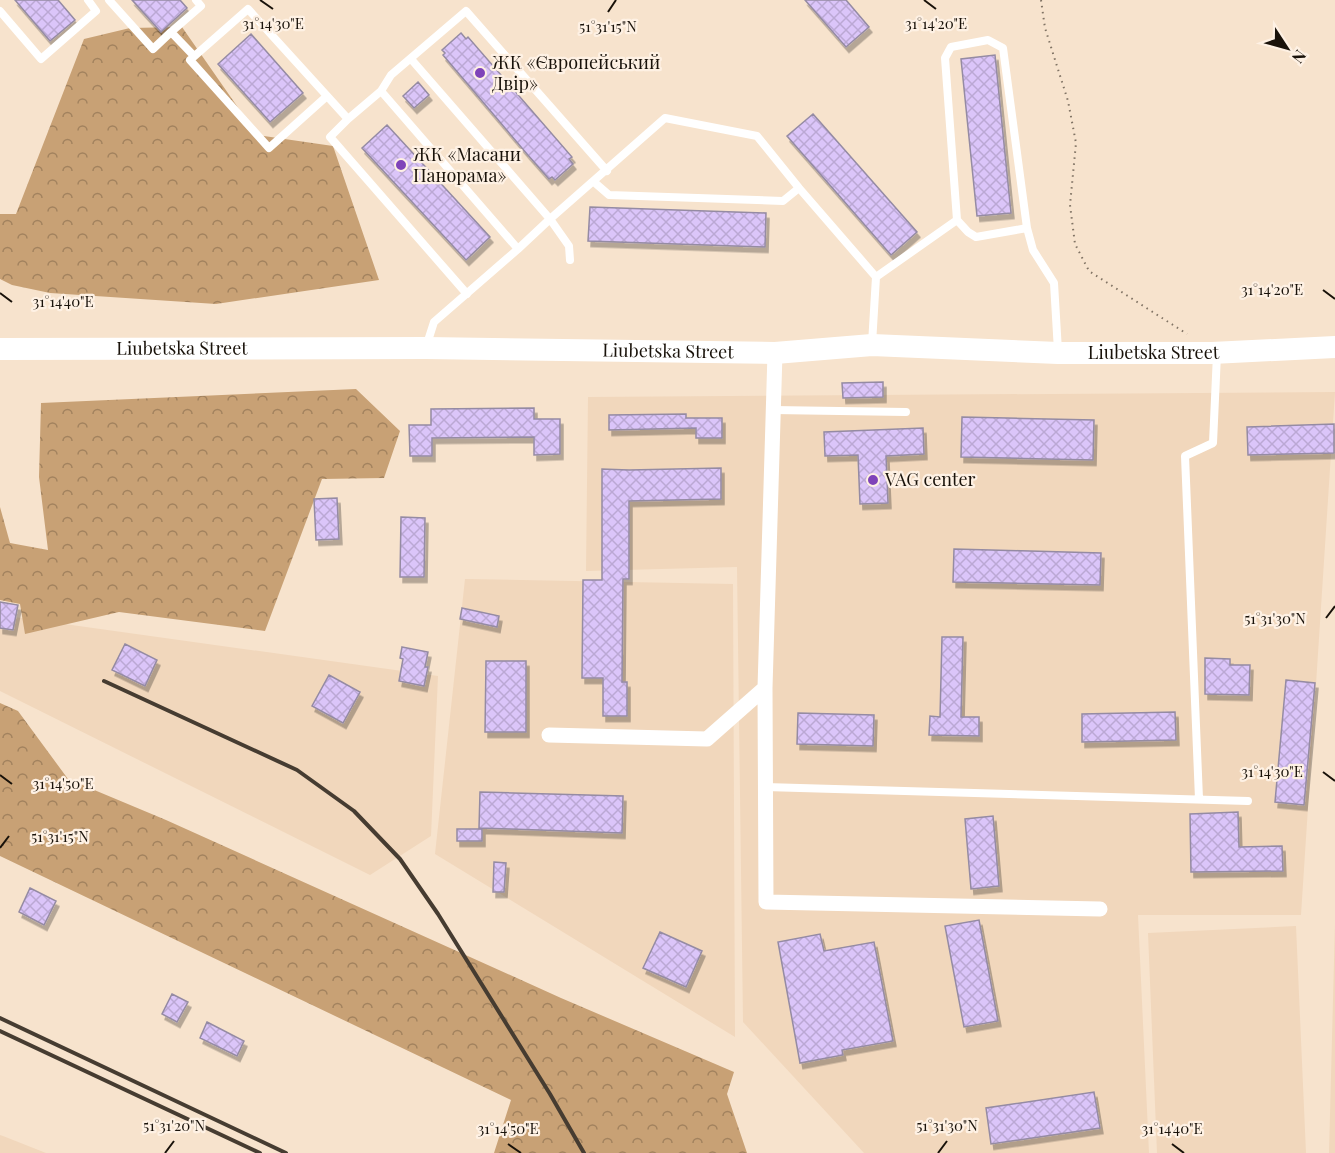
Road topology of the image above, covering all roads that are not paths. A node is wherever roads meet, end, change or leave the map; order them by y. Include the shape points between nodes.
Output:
1 (88, 0) edge
2 (109, 0) edge
3 (196, 0) edge
4 (0, 10) edge
5 (171, 32) junction
6 (194, 56) junction
7 (411, 58) junction
8 (381, 91) junction
9 (327, 96) junction
10 (348, 119) junction
11 (607, 171) junction
12 (594, 182) junction
13 (799, 188) junction
14 (550, 219) junction
15 (957, 220) junction
16 (1027, 228) junction
17 (518, 249) junction
18 (570, 260) dead end
19 (876, 277) junction
20 (467, 294) junction
21 (872, 345) junction
22 (1335, 347) edge
23 (426, 348) junction
24 (0, 349) edge
25 (775, 353) junction
26 (1058, 353) junction
27 (1215, 353) junction
28 (773, 410) junction
29 (906, 412) dead end
30 (765, 688) junction
31 (549, 735) dead end
32 (765, 787) junction
33 (1199, 799) junction
34 (1248, 801) dead end
35 (1100, 909) dead end

1 - 4 lane via 96,11 41,59
2 - 5 lane via 153,49
3 - 5 lane via 201,6
5 - 6 lane
6 - 9 lane via 248,9
6 - 9 lane via 190,60 269,148
7 - 8 lane via 391,75
7 - 11 lane via 466,11
7 - 14 lane
8 - 10 lane
8 - 17 lane
9 - 10 lane
10 - 20 lane via 330,137
11 - 12 lane
11 - 13 lane via 665,118 757,136
12 - 13 lane via 609,195 783,201
12 - 14 lane
13 - 19 lane
14 - 17 lane
14 - 18 lane via 568,246
15 - 16 lane via 976,237
15 - 16 lane via 945,58 951,47 988,40 1003,48
15 - 19 lane
16 - 26 lane via 1033,250 1054,283
17 - 20 lane
19 - 21 lane
20 - 23 lane via 434,322
21 - 25 main road, Liubetska Street
21 - 26 main road, Liubetska Street
22 - 27 main road, Liubetska Street
23 - 24 main road, Liubetska Street
23 - 25 main road, Liubetska Street
25 - 28 street
26 - 27 main road, Liubetska Street
27 - 33 lane via 1213,443 1185,456
28 - 29 lane
28 - 30 street
30 - 31 street via 707,739
30 - 32 street
32 - 33 lane
32 - 35 street via 766,902
33 - 34 lane

